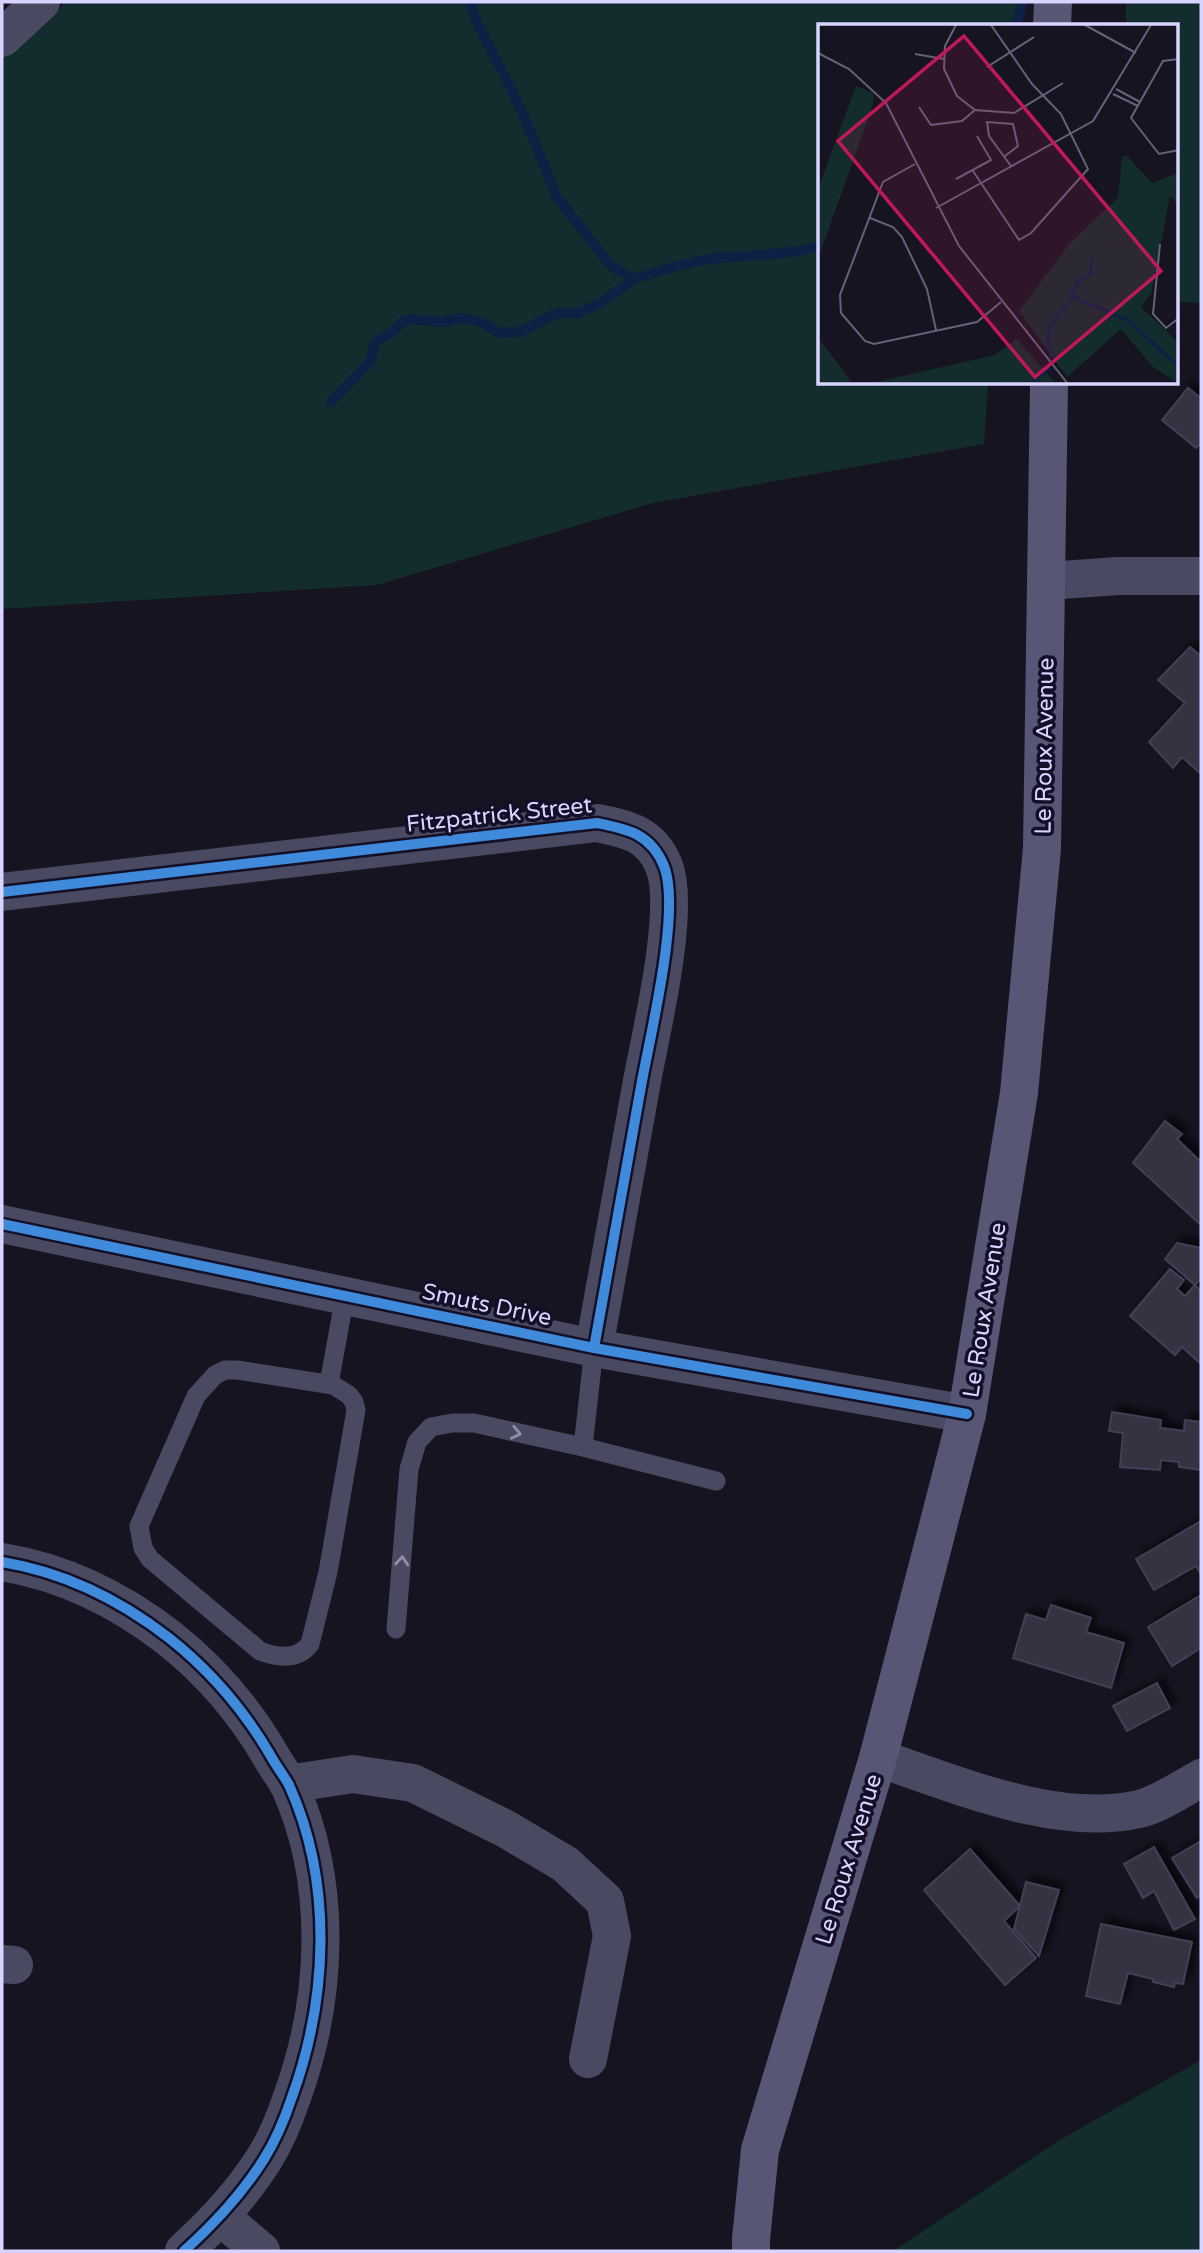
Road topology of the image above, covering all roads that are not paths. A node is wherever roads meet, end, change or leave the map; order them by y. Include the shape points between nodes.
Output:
1 (41, 2) edge
2 (2, 38) edge
3 (1049, 385) edge
4 (1201, 576) edge
5 (1046, 581) junction
6 (2, 892) edge
7 (2, 1224) edge
8 (345, 1296) junction
9 (594, 1348) junction
10 (333, 1385) junction
11 (967, 1414) junction
12 (583, 1447) junction
13 (716, 1481) dead end
14 (2, 1562) edge
15 (396, 1629) dead end
16 (878, 1758) junction
17 (1201, 1778) edge
18 (288, 1784) junction
19 (588, 2059) dead end
20 (220, 2216) junction
21 (184, 2251) edge
22 (261, 2251) edge
23 (751, 2251) edge

1 - 2 street
3 - 5 main road, Le Roux Avenue
4 - 5 street
5 - 11 main road, Le Roux Avenue via 1041,862 1018,1093
6 - 9 street, Fitzpatrick Street via 597,823 623,828 653,844 671,894 663,964
7 - 8 street, Smuts Drive
8 - 9 street, Smuts Drive
8 - 10 lane via 330,1378
9 - 11 street, Smuts Drive
9 - 12 lane
10 - 10 lane via 349,1395 356,1410 328,1572 310,1644 297,1655 275,1657 260,1651 150,1559 139,1526 196,1396 215,1376 237,1370
11 - 16 main road, Le Roux Avenue
12 - 13 lane
15 -> 12 lane via 409,1469 423,1434 440,1425 474,1423
14 - 18 street via 82,1585 119,1603 190,1654 254,1727
16 - 17 street via 995,1797 1065,1813 1142,1809
16 - 23 main road, Le Roux Avenue via 760,2150
18 - 19 street via 353,1774 413,1783 565,1864 605,1901 612,1936
18 - 20 street via 314,1870 319,1910 321,1945 312,2027 299,2078 270,2147
20 - 21 street
20 - 22 street

